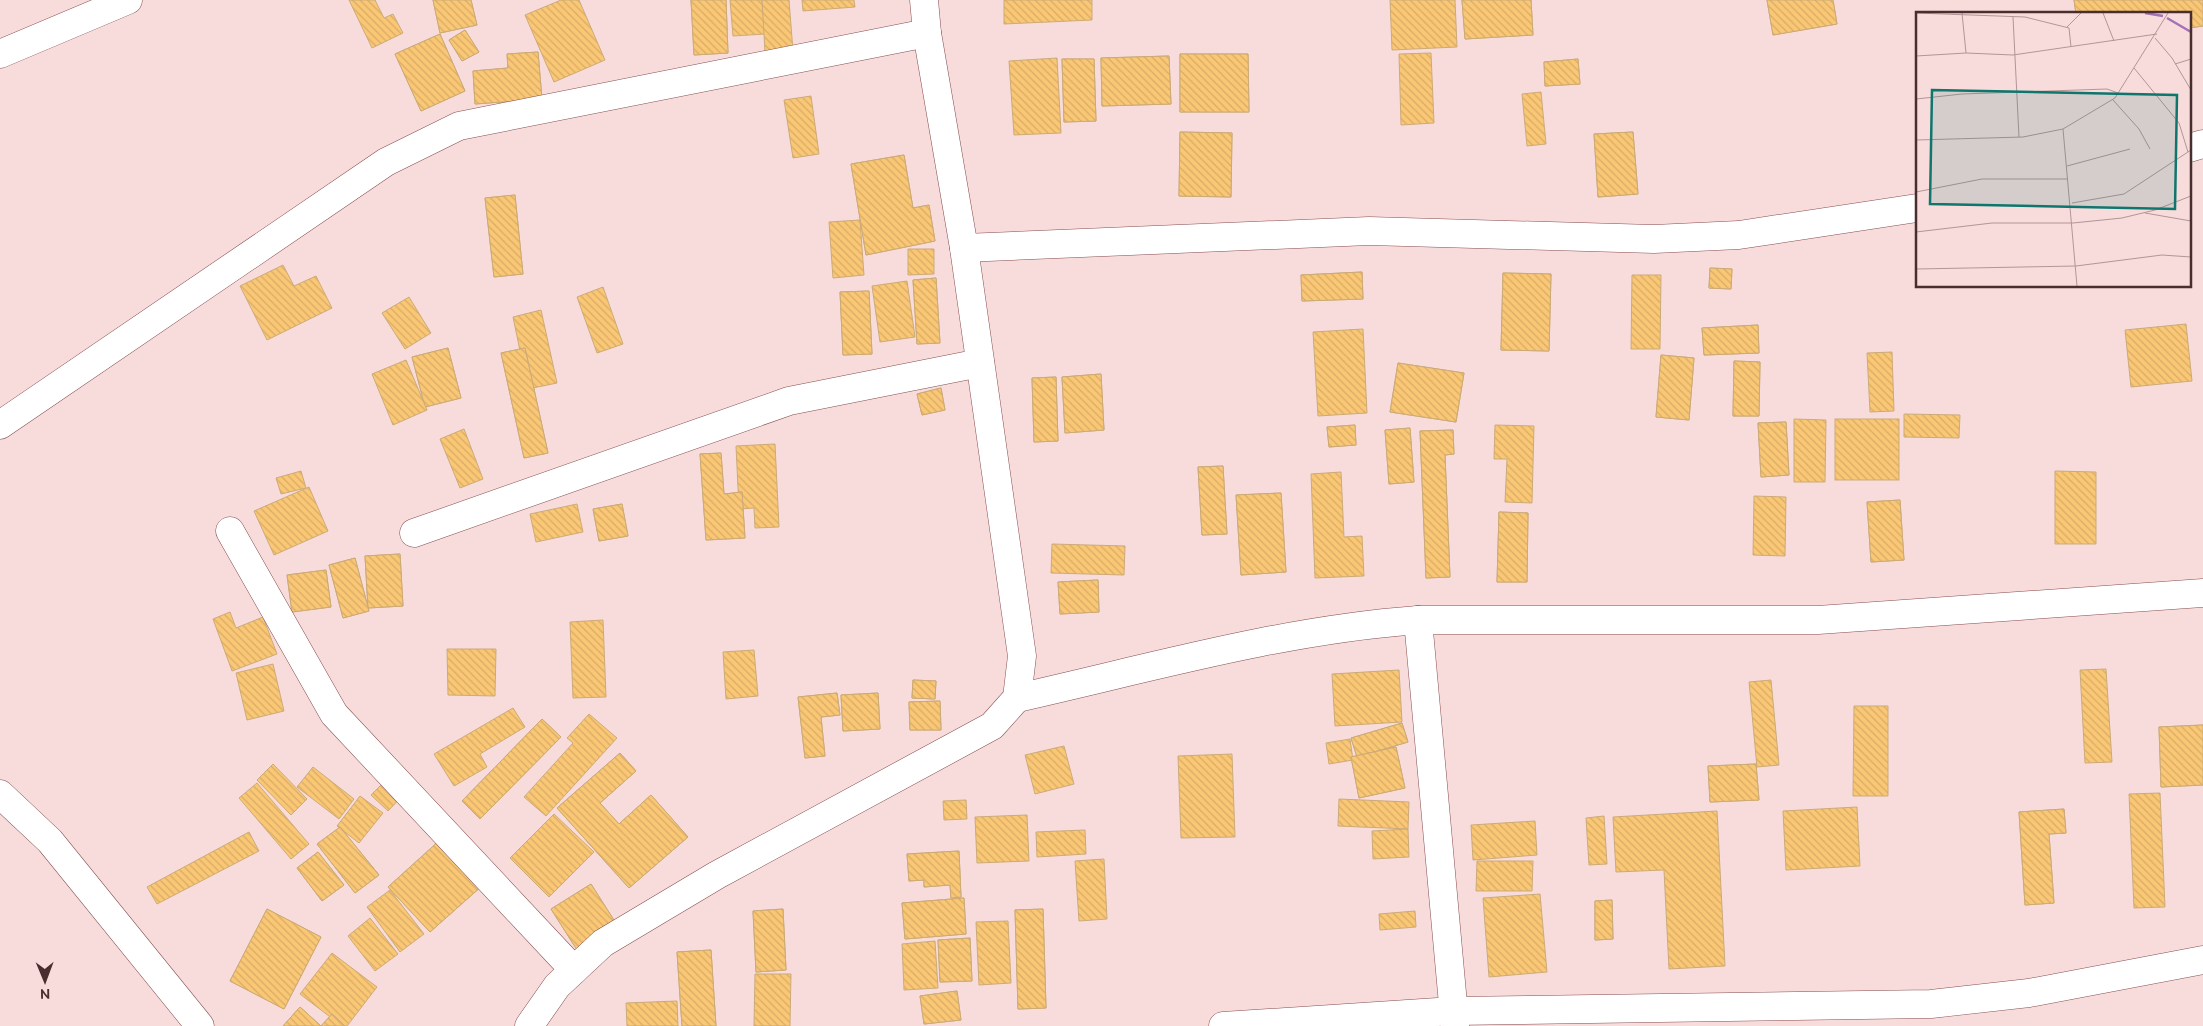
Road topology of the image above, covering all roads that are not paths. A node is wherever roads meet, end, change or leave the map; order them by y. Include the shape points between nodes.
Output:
1 (128, 0) edge
2 (924, 0) edge
3 (927, 34) junction
4 (0, 54) edge
5 (2203, 144) edge
6 (2190, 148) edge
7 (1916, 208) edge
8 (964, 248) junction
9 (980, 363) junction
10 (0, 425) edge
11 (230, 531) dead end
12 (414, 534) dead end
13 (2203, 592) edge
14 (1418, 620) junction
15 (1017, 698) junction
16 (0, 794) edge
17 (2203, 960) edge
18 (574, 970) junction
19 (1454, 1018) edge
20 (200, 1026) edge
21 (530, 1026) edge
22 (1223, 1026) edge

1 - 4 street
2 - 3 street
3 - 8 street
3 - 10 street via 459,126 386,162
5 - 6 street
7 - 8 street via 1739,236 1673,238 1369,231
8 - 9 street
9 - 12 street via 789,401
9 - 15 street via 1022,656
11 - 18 street via 334,714
13 - 14 street via 1818,620
14 - 15 street via 1279,638
14 - 19 street
15 - 18 street via 992,726 709,880 603,943
16 - 20 street via 50,841
17 - 19 street via 2029,993 1931,1004
18 - 21 street via 557,986
19 - 22 street

